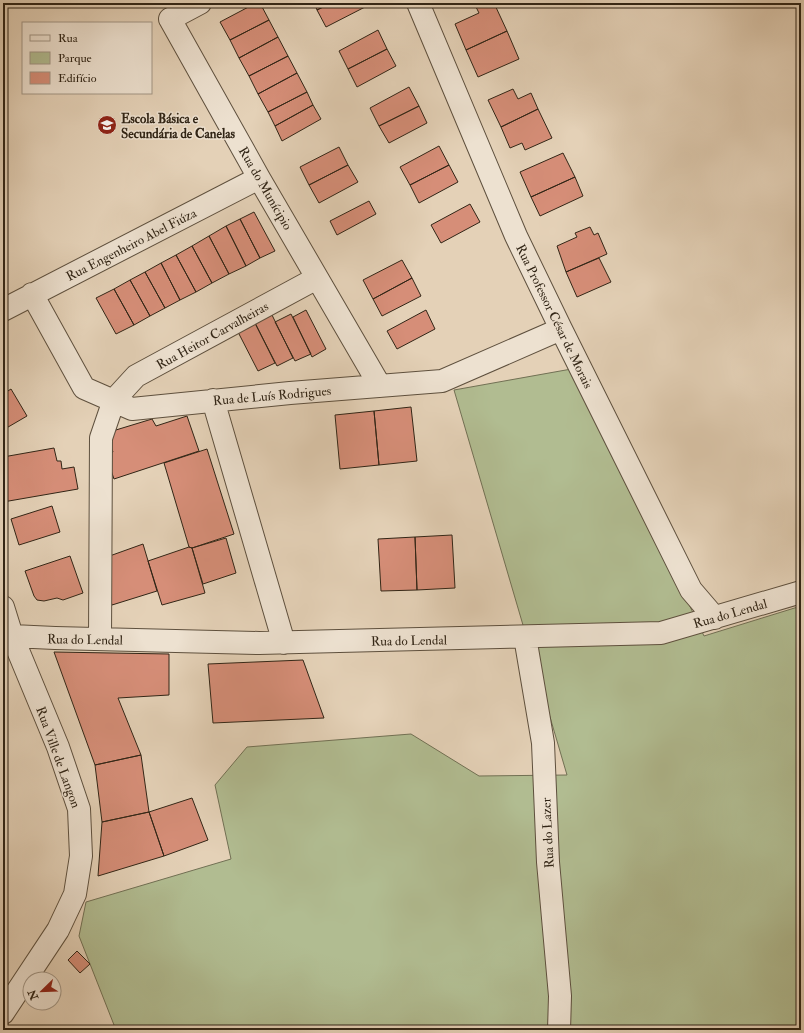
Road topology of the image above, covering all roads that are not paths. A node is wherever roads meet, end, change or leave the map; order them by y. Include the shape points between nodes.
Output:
1 (200, 3) edge
2 (418, 3) edge
3 (259, 178) junction
4 (317, 278) junction
5 (32, 294) junction
6 (3, 310) edge
7 (561, 329) junction
8 (380, 386) junction
9 (114, 400) junction
10 (213, 400) junction
11 (801, 592) edge
12 (715, 618) junction
13 (6, 622) edge
14 (525, 637) junction
15 (100, 639) junction
16 (284, 643) junction
17 (3, 1013) edge
18 (559, 1030) edge

1 - 3 street, Rua do Munícipio via 170,19
2 - 7 street, Rua Professor César de Morais via 516,236
3 - 4 street, Rua do Munícipio
3 - 5 street, Rua Engenheiro Abel Fiúza
4 - 8 street, Rua do Munícipio
4 - 9 street, Rua Heitor Carvalheiras via 136,376
5 - 6 street, Rua Engenheiro Abel Fiúza
5 - 9 street, Rua de Luís Rodrigues via 84,388
7 - 8 street, Rua de Luís Rodrigues via 442,381
7 - 12 street, Rua Professor César de Morais via 691,590
8 - 10 street, Rua de Luís Rodrigues
9 - 10 street, Rua de Luís Rodrigues via 132,408
9 - 15 street via 101,438
10 - 16 street
11 - 12 street, Rua do Lendal
12 - 14 street, Rua do Lendal via 661,632
13 - 15 street, Rua do Lendal via 54,638
13 - 17 street, Rua Ville de Langon via 58,747 79,809 81,856 75,894 58,930
14 - 16 street, Rua do Lendal
14 - 18 street, Rua do Lazer via 543,743 548,862 560,996
15 - 16 street, Rua do Lendal

